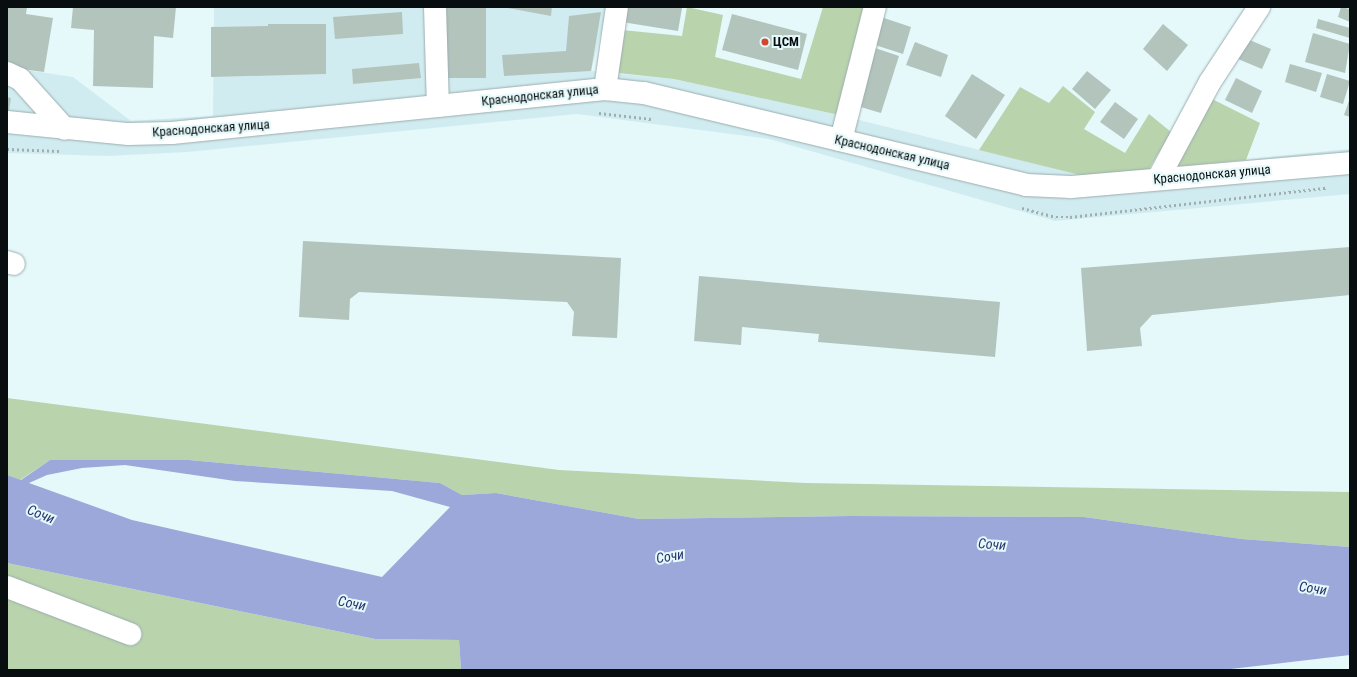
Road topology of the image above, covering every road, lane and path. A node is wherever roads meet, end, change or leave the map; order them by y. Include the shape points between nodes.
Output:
1 (435, 7) edge
2 (617, 7) edge
3 (1259, 7) edge
4 (875, 12) edge
5 (7, 74) edge
6 (605, 89) junction
7 (438, 106) junction
8 (592, 112) dead end
9 (660, 120) dead end
10 (7, 122) edge
11 (65, 129) junction
12 (841, 140) junction
13 (7, 149) edge
14 (66, 151) dead end
15 (1350, 163) edge
16 (1158, 179) junction
17 (1334, 188) dead end
18 (1014, 205) dead end
19 (7, 587) edge
20 (130, 634) dead end

1 - 7 street
2 - 6 street
3 - 16 street via 1210,82
4 - 12 street
5 - 11 street via 20,79
6 - 7 street, Краснодонская улица
6 - 12 street, Краснодонская улица via 644,93
7 - 11 street, Краснодонская улица via 172,133 128,134
8 - 9 path
10 - 11 street, Краснодонская улица
12 - 16 street, Краснодонская улица via 1026,185 1071,187
13 - 14 path
15 - 16 street, Краснодонская улица
17 - 18 path via 1070,217 1056,217
19 - 20 street

